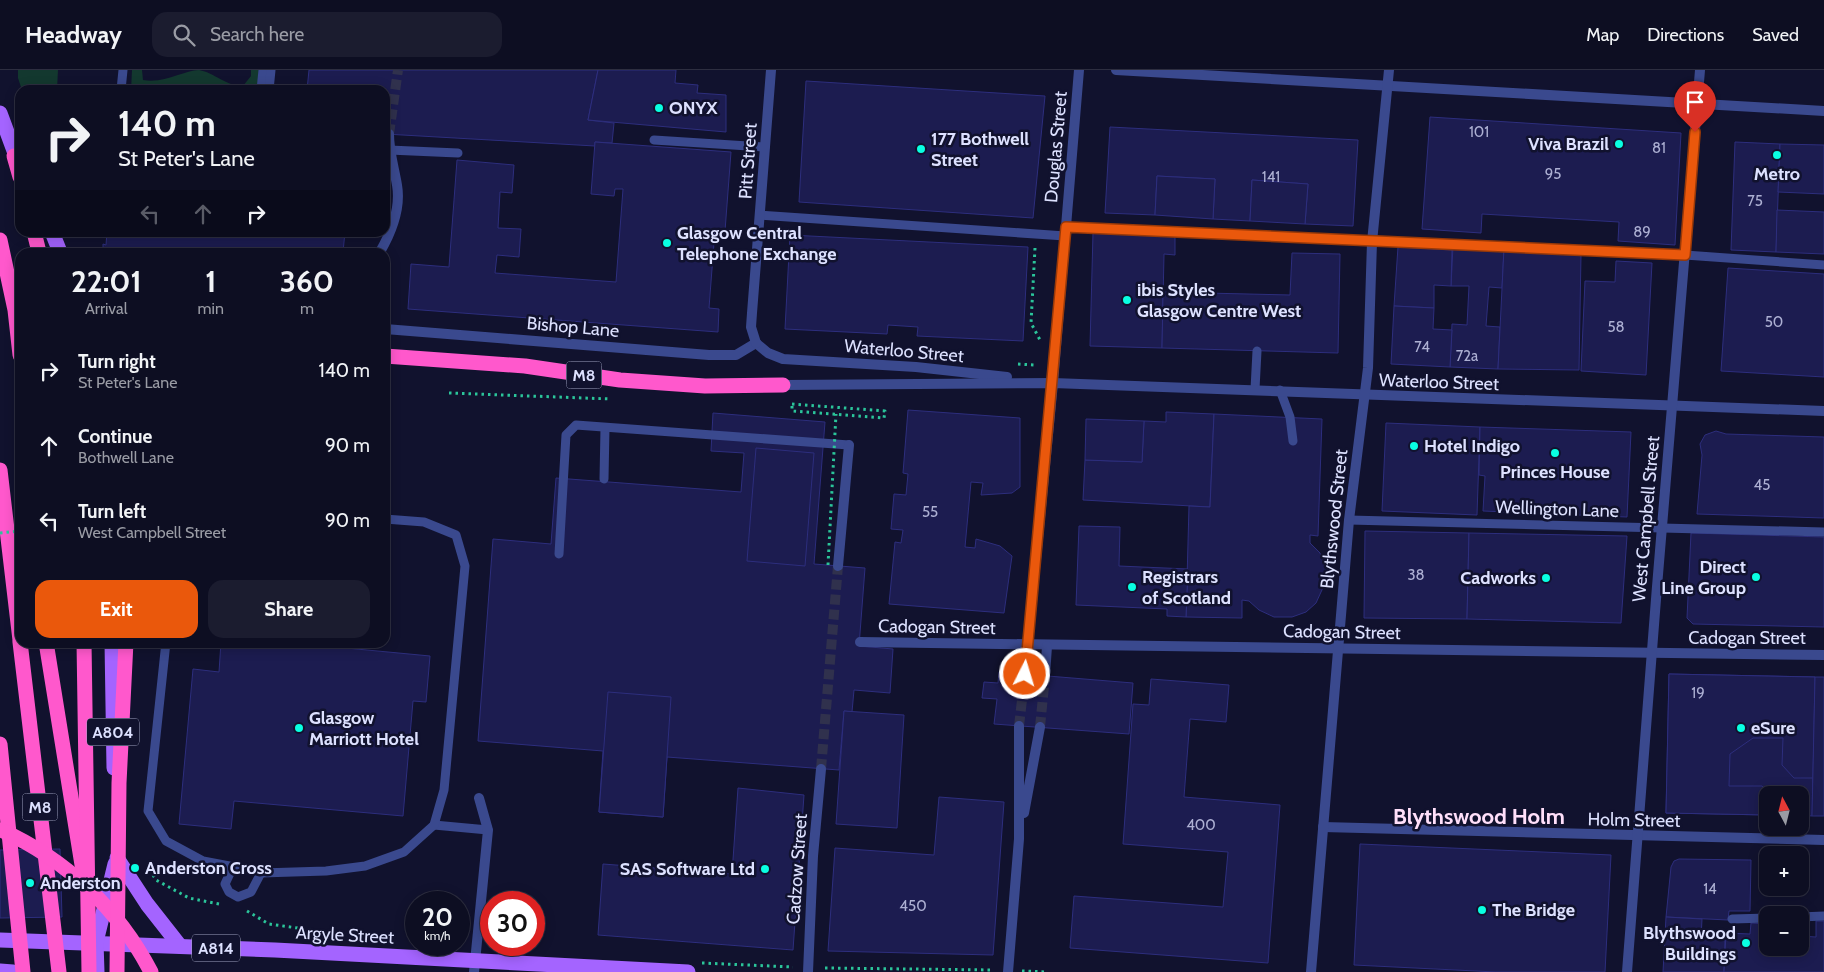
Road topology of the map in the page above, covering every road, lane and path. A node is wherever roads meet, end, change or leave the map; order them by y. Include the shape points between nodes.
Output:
1 (122, 70) edge
2 (263, 70) edge
3 (271, 70) edge
4 (771, 70) edge
5 (1079, 70) edge
6 (1116, 70) edge
7 (1389, 70) edge
8 (1700, 70) edge
9 (121, 85) edge
10 (262, 85) edge
11 (270, 85) edge
12 (1387, 86) junction
13 (1697, 104) junction
14 (1824, 112) edge
15 (0, 113) edge
16 (654, 140) dead end
17 (765, 147) junction
18 (390, 150) edge
19 (458, 153) dead end
20 (390, 154) edge
21 (15, 155) edge
22 (760, 216) junction
23 (390, 231) edge
24 (1065, 232) junction
25 (1036, 233) junction
26 (0, 240) edge
27 (1372, 242) junction
28 (1685, 255) junction
29 (1824, 265) edge
30 (15, 310) edge
31 (390, 329) edge
32 (756, 343) junction
33 (1039, 347) dead end
34 (1258, 351) dead end
35 (390, 356) edge
36 (1053, 383) junction
37 (783, 385) joint
38 (1255, 389) junction
39 (1280, 390) junction
40 (448, 393) dead end
41 (1365, 396) junction
42 (617, 400) dead end
43 (1673, 405) junction
44 (1824, 411) edge
45 (836, 414) junction
46 (605, 428) junction
47 (1293, 441) dead end
48 (849, 445) joint
49 (0, 470) edge
50 (604, 479) dead end
51 (390, 519) edge
52 (1349, 520) junction
53 (1662, 528) junction
54 (15, 532) edge
55 (1824, 532) edge
56 (0, 533) edge
57 (559, 554) dead end
58 (833, 566) joint
59 (15, 597) edge
60 (860, 642) dead end
61 (1028, 644) junction
62 (1048, 646) junction
63 (21, 648) edge
64 (47, 648) edge
65 (84, 648) edge
66 (112, 648) edge
67 (126, 648) edge
68 (165, 648) edge
69 (1338, 648) junction
70 (1650, 653) junction
71 (1824, 654) edge
72 (1025, 674) tunnel mouth
73 (1045, 676) tunnel mouth
74 (1019, 726) tunnel mouth
75 (1040, 727) tunnel mouth
76 (0, 744) edge
77 (821, 769) tunnel mouth
78 (479, 798) dead end
79 (434, 825) junction
80 (1323, 827) junction
81 (0, 830) edge
82 (488, 830) junction
83 (1637, 836) junction
84 (1019, 839) junction
85 (1824, 840) edge
86 (117, 858) junction
87 (240, 868) junction
88 (261, 872) junction
89 (1824, 916) edge
90 (1809, 917) edge
91 (1759, 918) edge
92 (1732, 919) dead end
93 (0, 940) edge
94 (96, 942) junction
95 (180, 946) junction
96 (475, 966) edge
97 (0, 971) edge
98 (13, 972) edge
99 (23, 972) edge
100 (59, 972) edge
101 (89, 972) edge
102 (97, 972) edge
103 (117, 972) edge
104 (151, 972) edge
105 (688, 972) edge
106 (808, 972) edge
107 (1008, 972) edge
108 (1311, 972) edge
109 (1627, 972) edge

1 - 9 lane
2 - 10 lane
3 - 11 lane
4 - 17 street, Pitt Street
5 - 24 street, Douglas Street
6 - 12 street
7 - 12 street, Blythswood Street
8 - 13 street, West Campbell Street
12 - 13 street
12 - 27 street, Blythswood Street
13 - 14 street
13 - 28 street, West Campbell Street
15 - 21 main road
16 - 17 lane
17 - 22 street, Pitt Street
18 - 19 lane
20 - 23 street via 398,203
22 - 25 lane
22 - 32 street, Pitt Street via 752,328
24 - 25 lane
24 - 27 lane
24 - 36 street, Douglas Street
25 - 33 path via 1031,323 1040,338
26 - 30 highway
27 - 28 lane
27 - 41 street, Blythswood Street
28 - 29 lane
28 - 43 street, West Campbell Street
31 - 32 street, Bishop Lane via 709,355 736,355
32 - 36 street, Waterloo Street via 783,359 916,366
34 - 38 lane
35 - 37 highway, M8 via 526,366 620,380 705,386
36 - 37 street, Waterloo Street
36 - 38 street, Waterloo Street
36 - 61 street, Douglas Street
38 - 39 street, Waterloo Street
39 - 41 street, Waterloo Street
39 - 47 lane via 1290,417
40 - 42 path
41 - 43 street, Waterloo Street
41 - 52 street, Blythswood Street
43 - 44 street, Waterloo Street
43 - 53 street, West Campbell Street
45 - 45 path via 792,411 792,404 885,411 884,418
45 - 58 path, bridge
46 - 48 lane
46 - 50 lane
46 - 57 lane via 576,425 566,435
48 - 58 street
49 - 59 highway, M8
51 - 79 lane via 424,522 456,535 465,566 444,790
52 - 53 lane, Wellington Lane
52 - 69 street, Blythswood Street
53 - 55 lane, Wellington Lane
53 - 70 street, West Campbell Street
54 - 56 path, bridge
60 - 61 street, Cadogan Street
61 - 62 street, Cadogan Street
61 - 72 street, Douglas Street
62 - 69 street, Cadogan Street
62 - 73 street
63 - 100 highway, M8, bridge
64 - 94 highway, M8
65 - 101 highway, bridge
66 - 86 main road, A804
67 - 103 highway, bridge via 119,783
68 - 87 lane via 148,811 166,841 203,861
69 - 70 street, Cadogan Street
69 - 80 street, Blythswood Street
70 - 71 street, Cadogan Street
70 - 83 street, West Campbell Street
74 - 84 street
75 - 84 street
76 - 99 highway, M8, bridge
77 - 106 street, Cadzow Street
78 - 82 street
79 - 82 lane
79 - 88 lane via 404,852 365,866 326,871
80 - 83 street, Holm Street
80 - 108 street, Blythswood Street
81 - 104 highway, bridge via 40,851 102,901 140,951
82 - 96 street
83 - 85 street, Holm Street
83 - 109 street, West Campbell Street
84 - 107 street
86 - 94 main road, A804
86 - 95 main road
87 - 88 lane
87 - 88 lane via 231,871 225,884 229,892 238,897 251,892
89 - 90 lane
91 - 92 lane
93 - 94 main road, Argyle Street / A814
94 - 95 main road, Argyle Street / A814
94 - 102 main road, A804
95 - 96 main road, Argyle Street / A814
96 - 105 main road, Argyle Street / A814
97 - 98 main road

